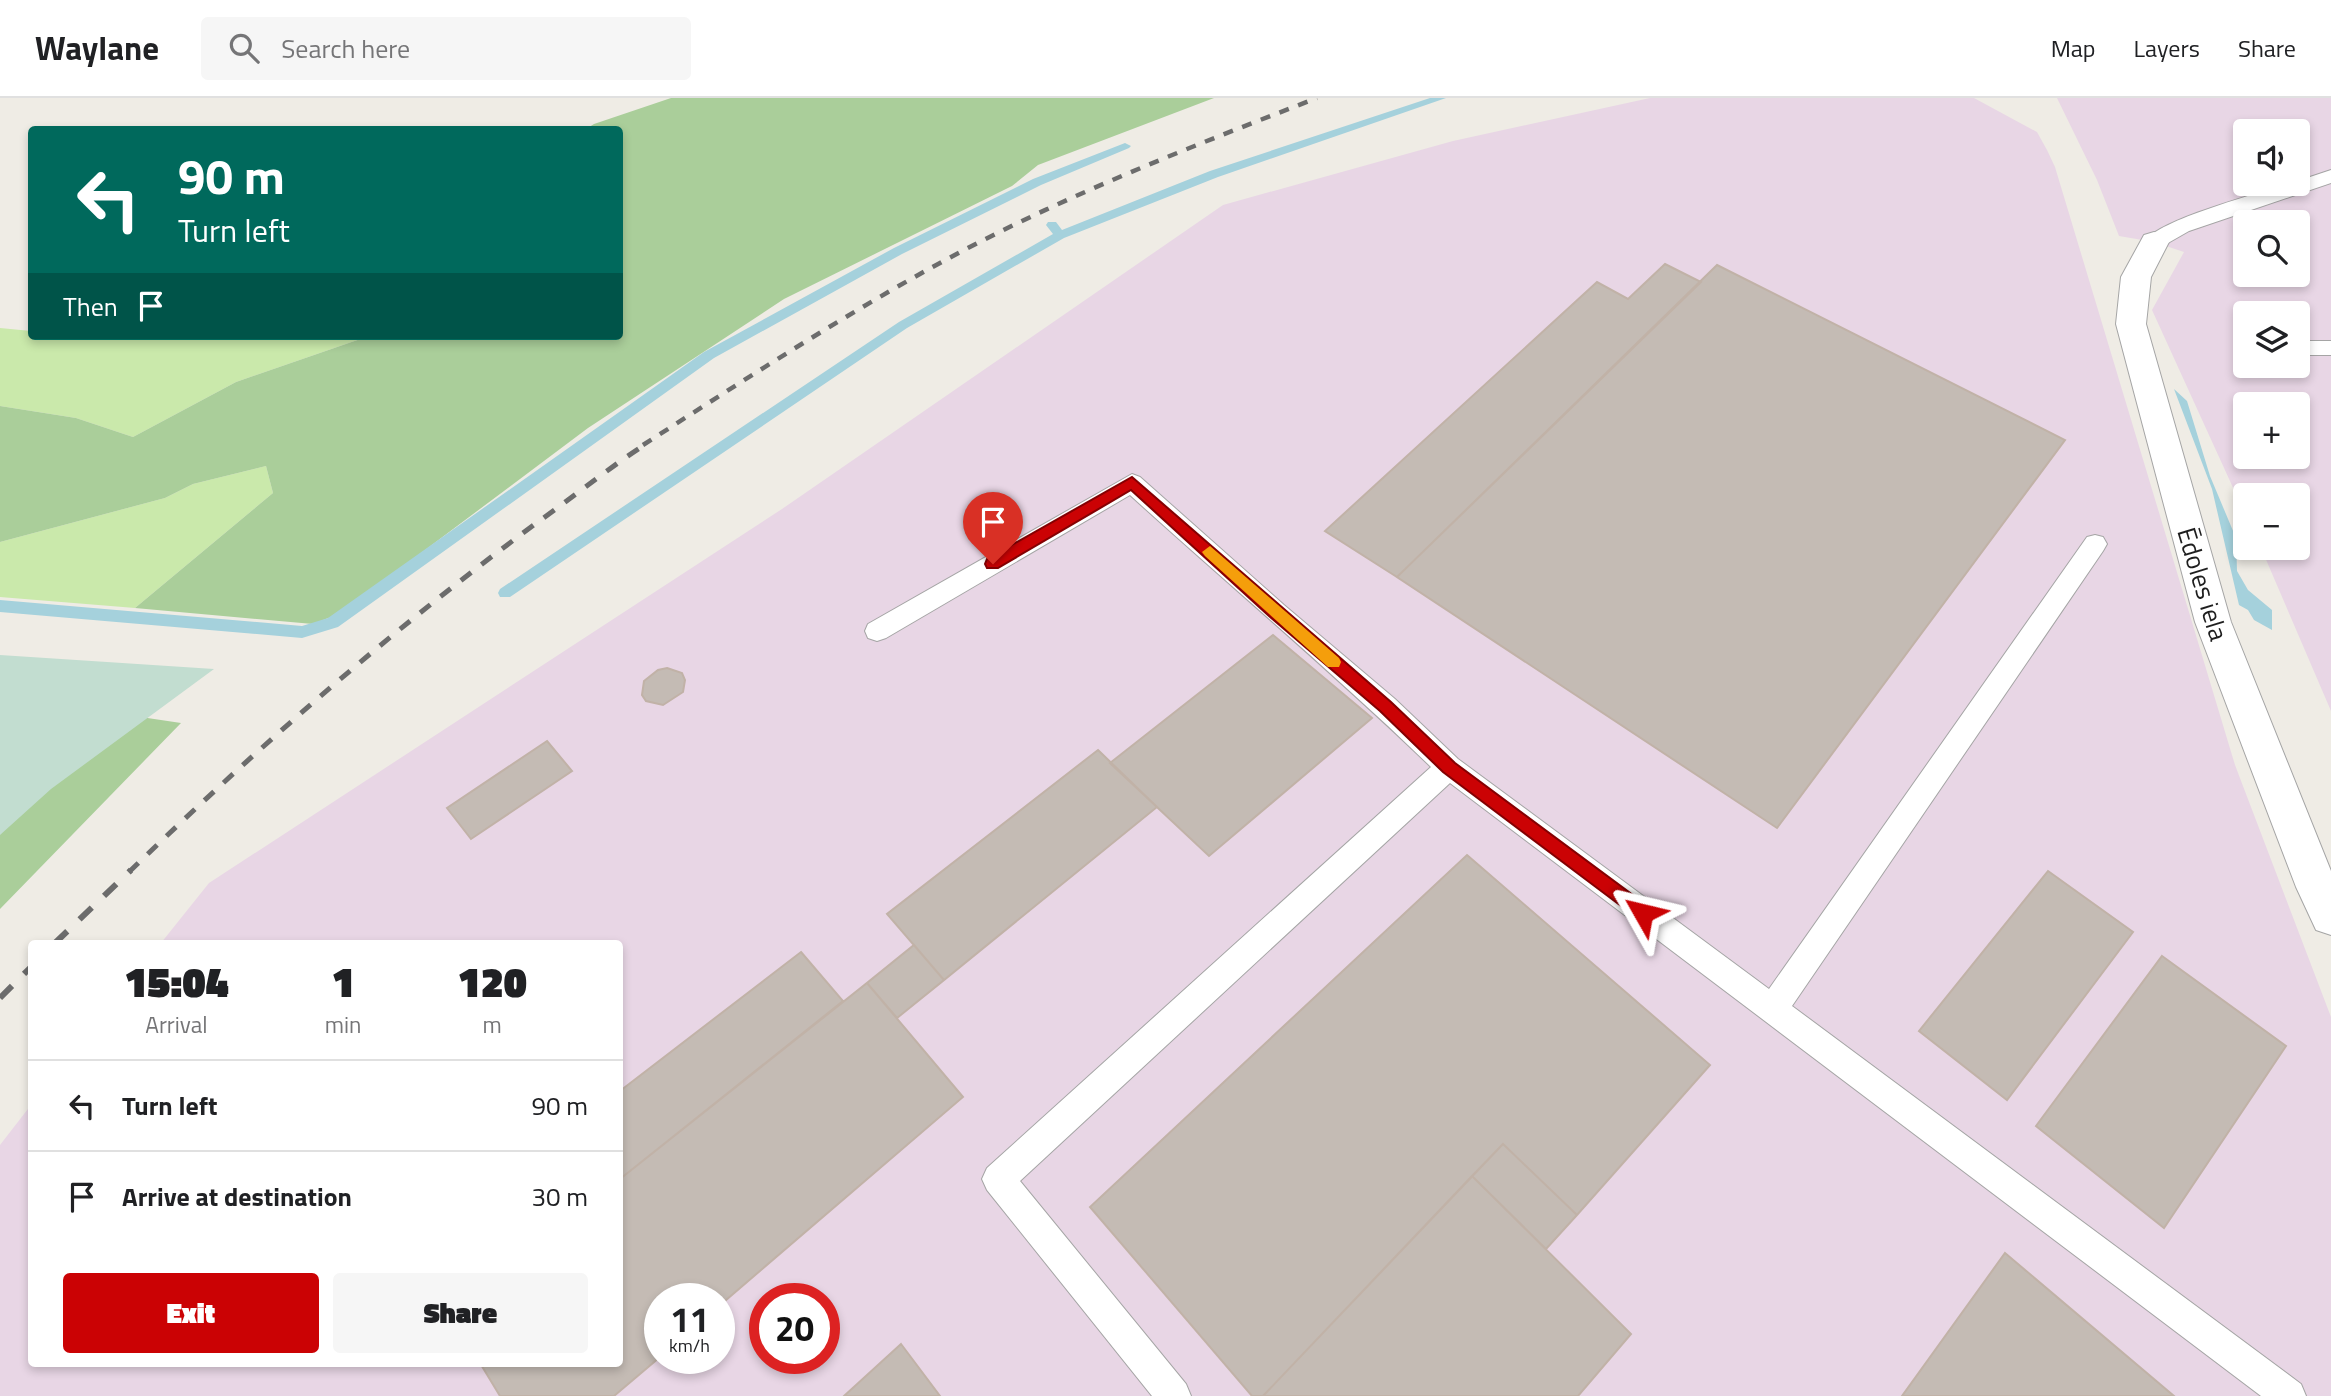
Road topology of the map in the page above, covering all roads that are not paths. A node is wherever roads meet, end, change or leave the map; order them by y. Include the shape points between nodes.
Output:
1 (2331, 176) edge
2 (2154, 242) joint
3 (2310, 348) edge
4 (2331, 348) edge
5 (2095, 544) dead end
6 (877, 631) dead end
7 (1449, 768) junction
8 (2331, 916) edge
9 (1772, 1010) junction
10 (1174, 1396) edge
11 (2289, 1396) edge

1 - 2 lane via 2182,226
2 - 8 street, Ēdoles iela via 2136,277 2131,324 2213,622
3 - 4 lane
5 - 9 lane
6 - 7 lane via 1132,483
7 - 9 lane
7 - 10 lane via 998,1179
9 - 11 lane

